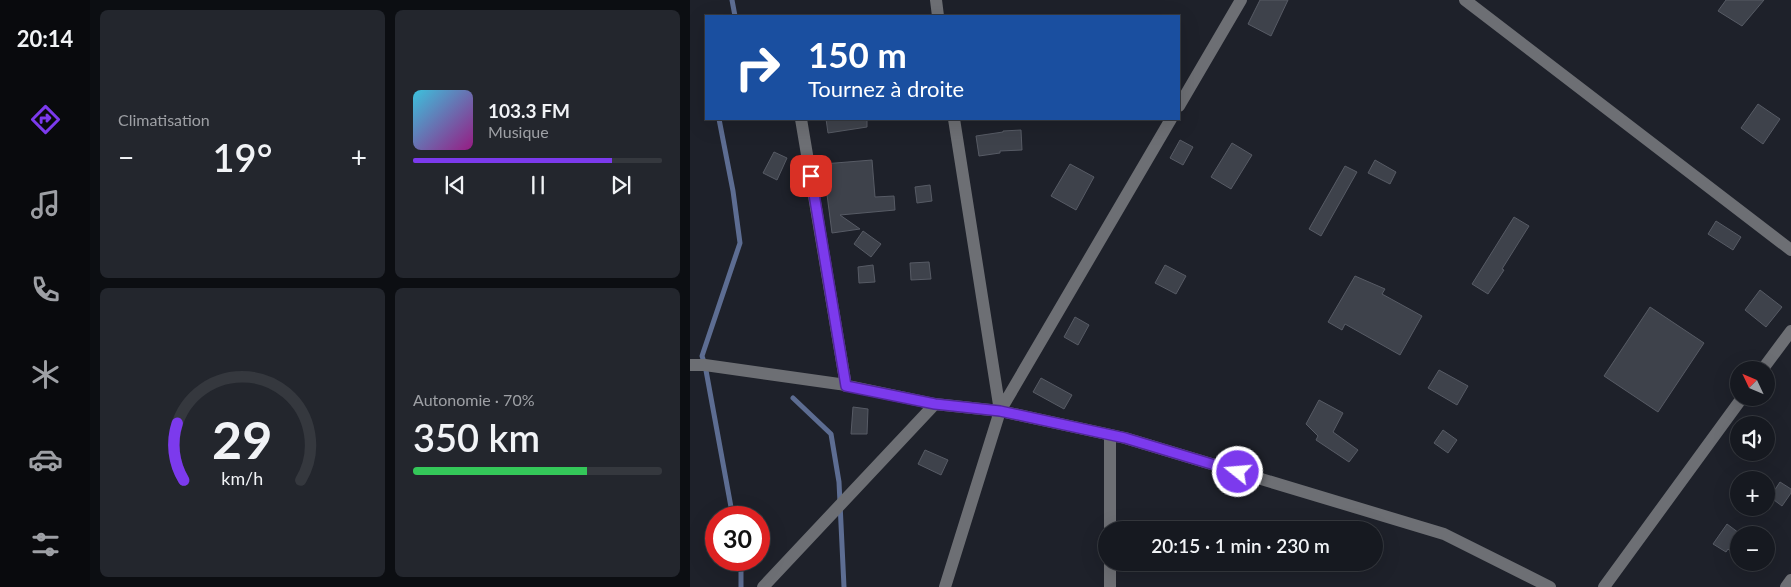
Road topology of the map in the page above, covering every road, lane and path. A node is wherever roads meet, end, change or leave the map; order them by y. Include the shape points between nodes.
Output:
1 (936, 0) edge
2 (1241, 0) edge
3 (1465, 0) edge
4 (938, 15) edge
5 (1180, 104) edge
6 (801, 120) edge
7 (954, 120) edge
8 (1170, 120) edge
9 (1791, 250) edge
10 (1791, 331) edge
11 (1769, 361) edge
12 (690, 365) edge
13 (846, 386) junction
14 (935, 404) junction
15 (1736, 406) edge
16 (1000, 411) junction
17 (1110, 435) junction
18 (1110, 521) edge
19 (1110, 571) edge
20 (1791, 580) edge
21 (763, 587) edge
22 (945, 587) edge
23 (1110, 587) edge
24 (1550, 587) edge
25 (1604, 587) edge
26 (1786, 587) edge

1 - 4 street
2 - 5 street
3 - 9 street
6 - 13 street
7 - 16 street
8 - 16 street
10 - 11 street
12 - 13 street
13 - 14 street
14 - 16 street
14 - 21 street
15 - 25 street
16 - 17 street
16 - 22 street
17 - 18 street
17 - 24 street via 1444,534
19 - 23 street
20 - 26 street

